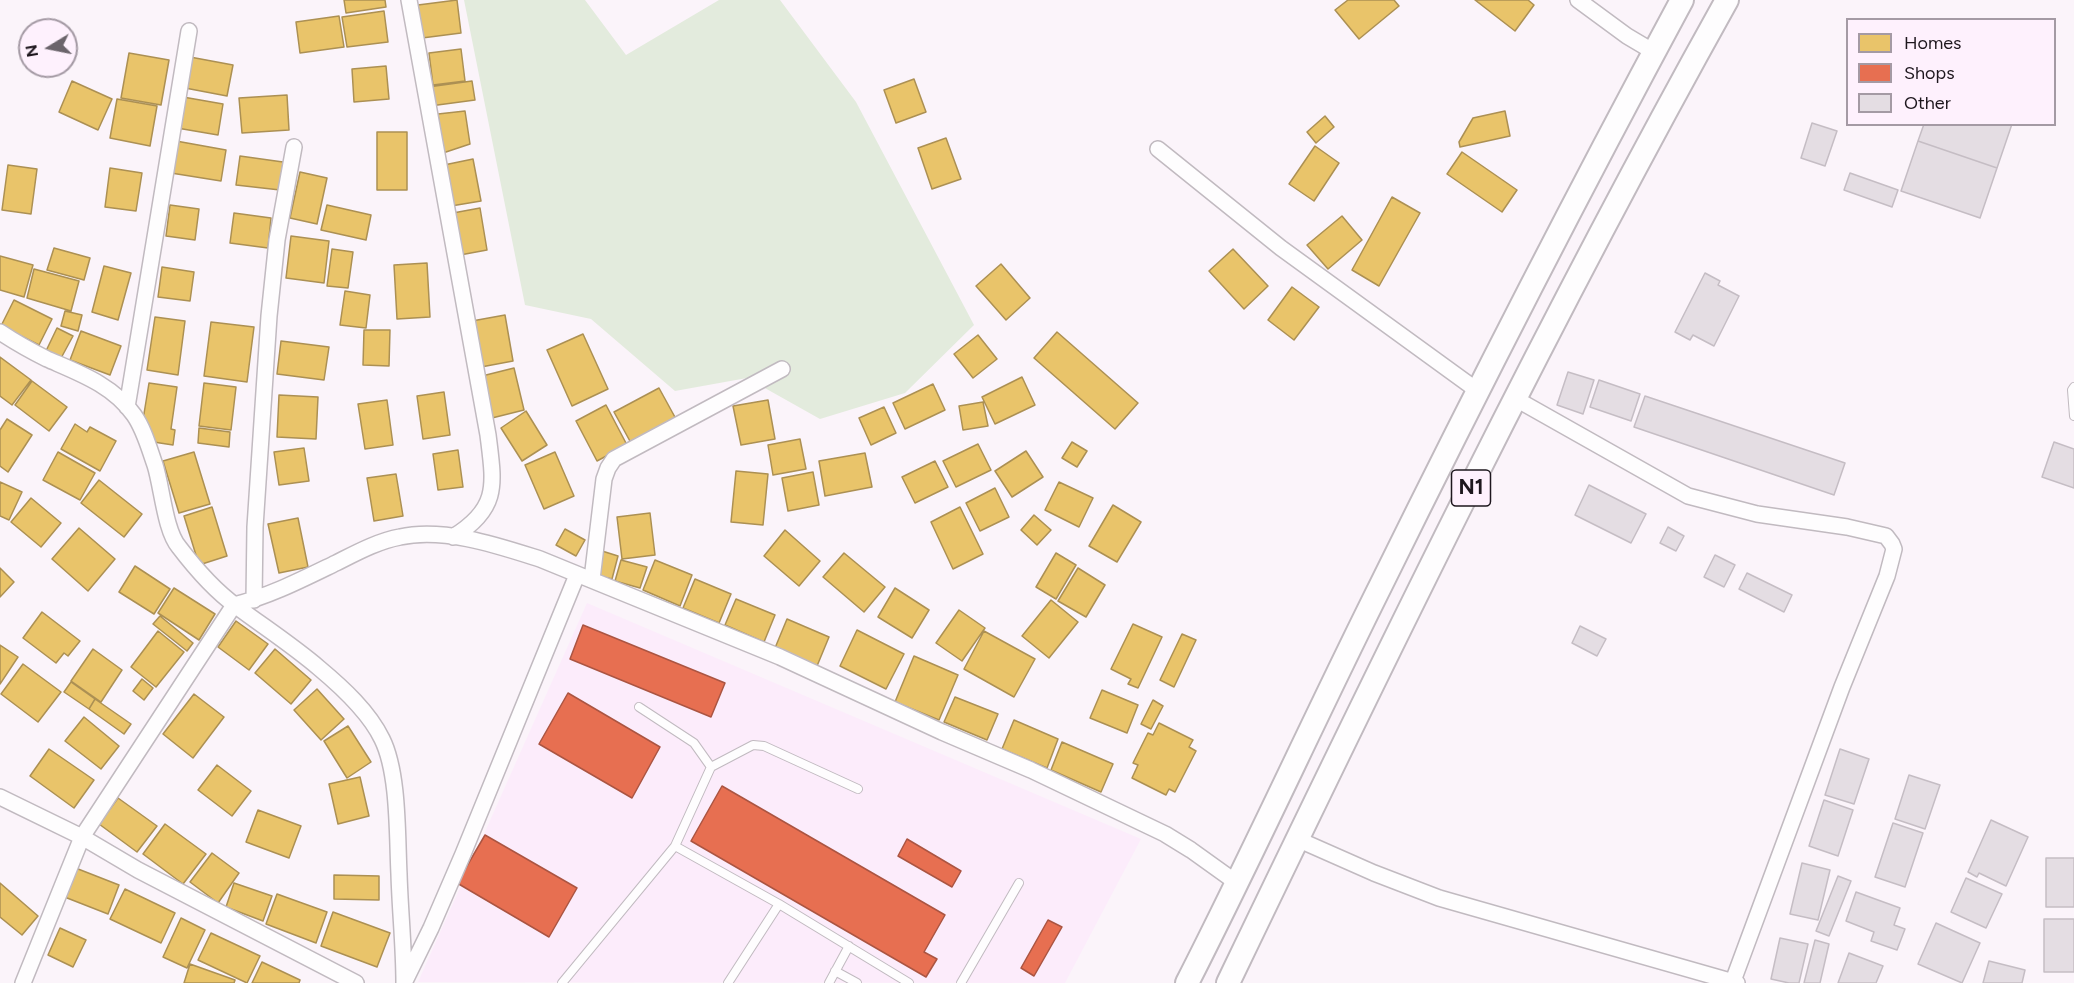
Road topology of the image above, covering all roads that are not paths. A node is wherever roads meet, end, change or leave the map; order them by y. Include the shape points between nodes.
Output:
1 (409, 0) edge
2 (1578, 0) edge
3 (1682, 0) edge
4 (1727, 0) edge
5 (189, 31) dead end
6 (1654, 52) junction
7 (294, 147) dead end
8 (1158, 149) dead end
9 (0, 332) edge
10 (782, 369) dead end
11 (2074, 387) edge
12 (1478, 391) junction
13 (1516, 399) junction
14 (128, 406) junction
15 (2074, 416) edge
16 (453, 537) junction
17 (577, 575) junction
18 (592, 579) junction
19 (254, 600) junction
20 (234, 605) junction
21 (639, 707) dead end
22 (711, 767) junction
23 (858, 789) dead end
24 (0, 796) edge
25 (82, 837) junction
26 (1297, 839) junction
27 (675, 846) junction
28 (1019, 883) dead end
29 (1238, 883) junction
30 (778, 904) junction
31 (849, 946) junction
32 (835, 971) junction
33 (1735, 982) edge
34 (23, 983) edge
35 (356, 983) edge
36 (404, 983) edge
37 (563, 983) edge
38 (728, 983) edge
39 (829, 983) edge
40 (857, 983) edge
41 (909, 983) edge
42 (961, 983) edge
43 (1186, 983) edge
44 (1228, 983) edge

1 - 16 street via 491,465 489,503 472,526
2 - 6 street
3 - 6 main road, N1
4 - 13 main road, N1 via 1646,146
5 - 14 street
6 - 12 main road, N1
7 - 19 street via 269,316
8 - 12 street via 1281,248
9 - 14 street via 106,387
10 - 18 street via 614,459 604,479
11 - 15 lane
12 - 29 main road, N1
13 - 26 main road, N1
13 - 33 street via 1688,496 1756,514 1847,526 1886,536 1894,549
14 - 20 street via 157,471 173,540
16 - 17 street via 507,548
16 - 19 street via 418,535 391,539
17 - 18 street
17 - 36 street via 459,864
18 - 29 street via 780,657 1050,779 1165,834
19 - 20 street
20 - 25 street
20 - 36 street via 321,669 351,697 383,741 396,808
21 - 22 lane via 694,742
22 - 23 lane via 753,745 764,746
22 - 27 lane
24 - 25 street
25 - 34 street
25 - 35 street
26 - 33 street via 1439,898
26 - 44 main road, N1
27 - 30 lane
27 - 37 lane
28 - 42 lane
29 - 43 main road, N1
30 - 31 lane
30 - 38 lane
31 - 32 lane
31 - 41 lane
32 - 39 lane
32 - 40 lane

